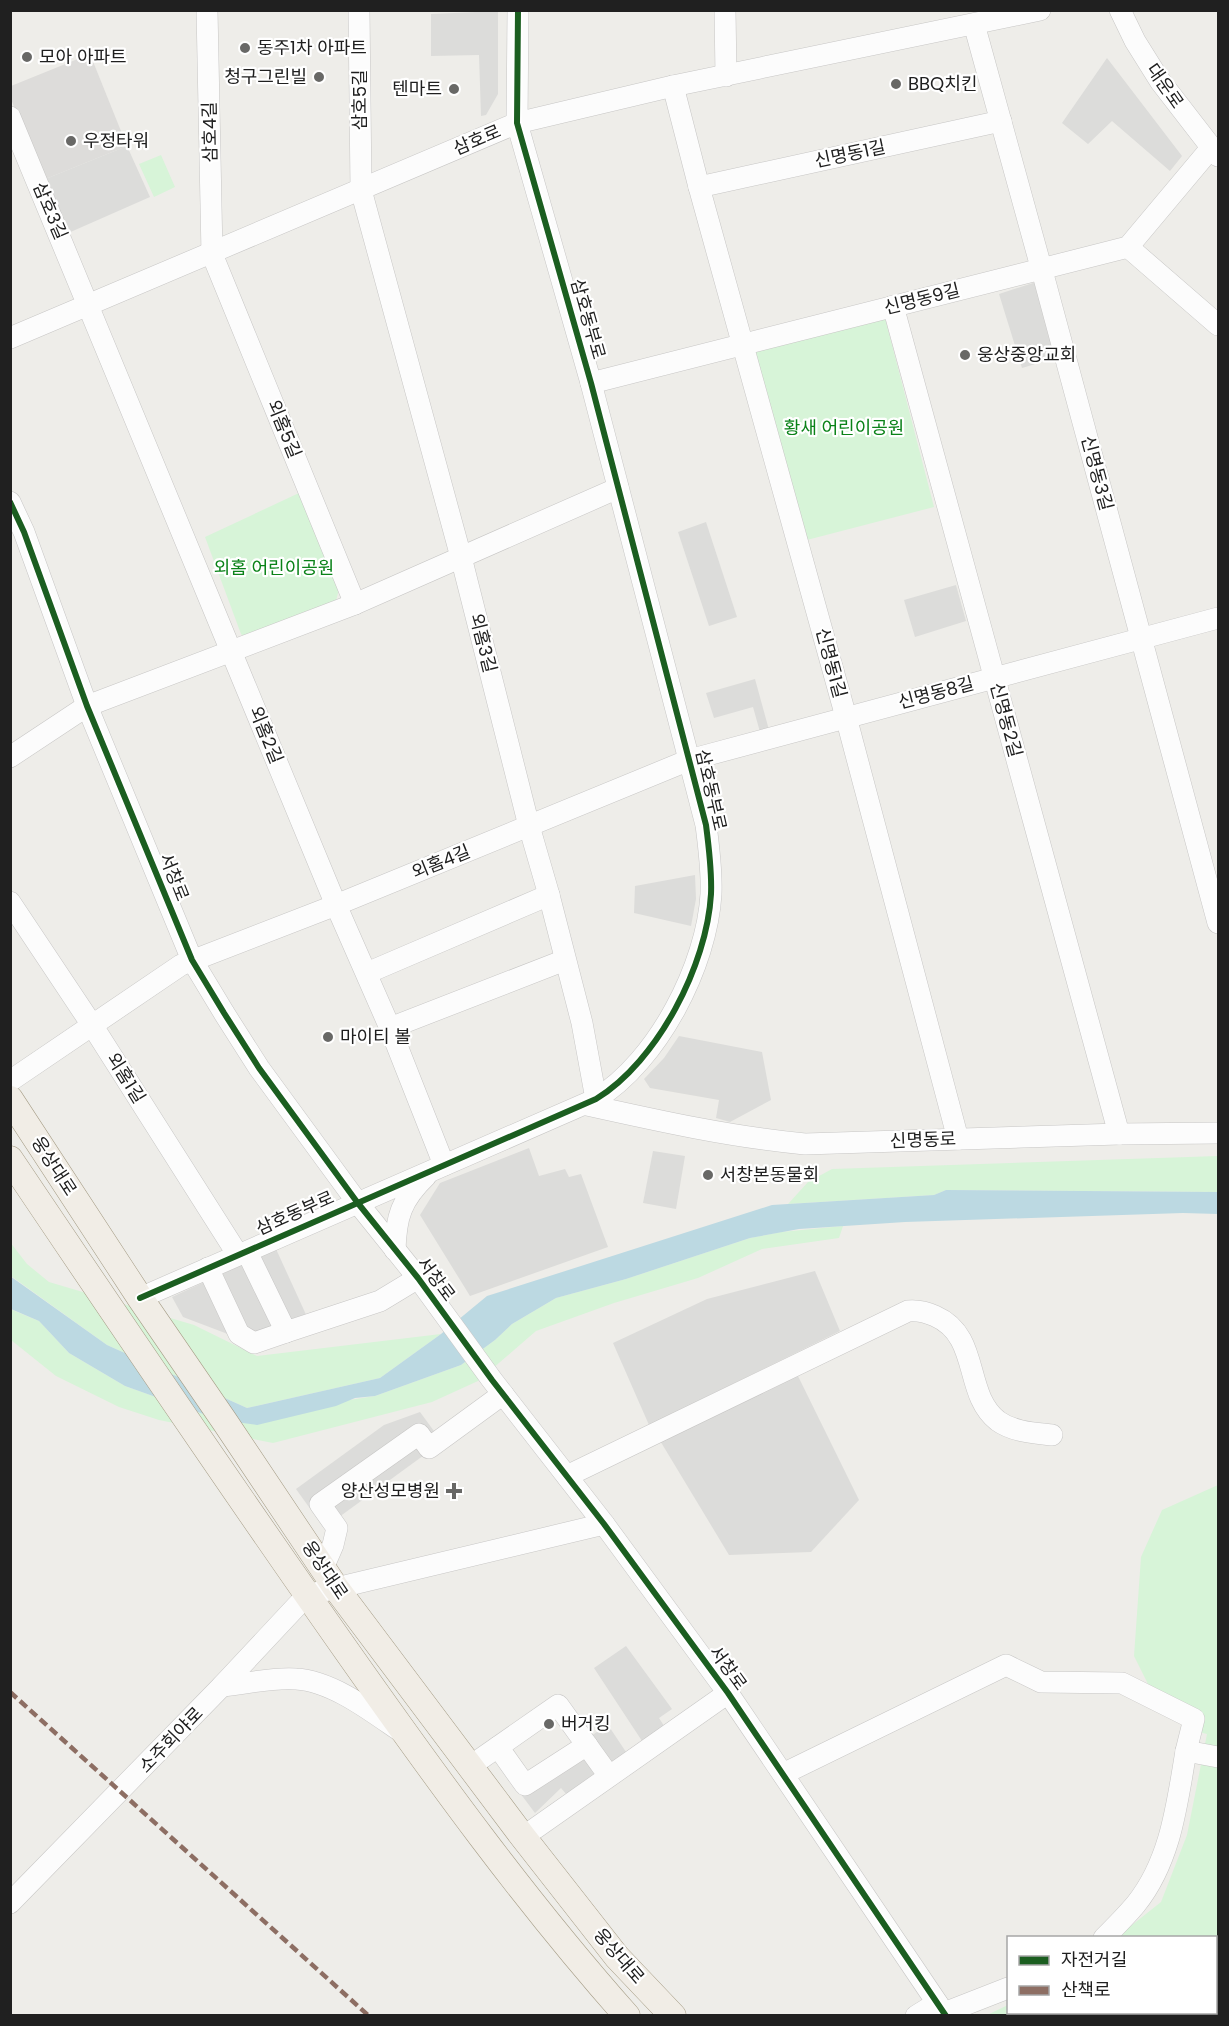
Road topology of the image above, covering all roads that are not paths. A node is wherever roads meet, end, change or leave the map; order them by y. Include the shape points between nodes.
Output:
1 (207, 10) edge
2 (359, 10) edge
3 (518, 10) edge
4 (724, 10) edge
5 (1040, 10) edge
6 (1120, 10) edge
7 (974, 24) junction
8 (726, 76) junction
9 (673, 86) junction
10 (10, 117) edge
11 (1001, 121) junction
12 (517, 123) junction
13 (1215, 152) edge
14 (699, 187) junction
15 (361, 190) junction
16 (1128, 248) junction
17 (212, 254) junction
18 (1042, 268) junction
19 (89, 305) junction
20 (894, 306) junction
21 (1218, 325) edge
22 (10, 338) edge
23 (743, 344) junction
24 (591, 383) junction
25 (618, 489) junction
26 (10, 502) edge
27 (17, 535) edge
28 (461, 557) junction
29 (355, 604) junction
30 (1218, 618) edge
31 (1140, 639) junction
32 (232, 653) junction
33 (995, 677) junction
34 (87, 706) junction
35 (846, 717) junction
36 (10, 757) edge
37 (689, 760) junction
38 (529, 826) junction
39 (549, 895) junction
40 (10, 902) edge
41 (336, 905) junction
42 (1218, 923) edge
43 (192, 960) junction
44 (565, 960) junction
45 (367, 973) junction
46 (92, 1025) junction
47 (390, 1028) junction
48 (10, 1081) edge
49 (618, 1083) junction
50 (10, 1099) edge
51 (592, 1102) junction
52 (630, 1114) junction
53 (1218, 1133) edge
54 (1119, 1134) junction
55 (958, 1139) junction
56 (10, 1159) edge
57 (439, 1167) junction
58 (357, 1202) junction
59 (395, 1250) junction
60 (243, 1253) junction
61 (208, 1268) junction
62 (421, 1282) junction
63 (146, 1305) junction
64 (286, 1332) junction
65 (497, 1387) junction
66 (1052, 1435) dead end
67 (567, 1476) junction
68 (604, 1524) junction
69 (330, 1578) junction
70 (307, 1595) junction
71 (222, 1686) junction
72 (728, 1693) junction
73 (406, 1735) junction
74 (587, 1745) junction
75 (498, 1747) junction
76 (1186, 1751) junction
77 (1218, 1757) edge
78 (469, 1767) junction
79 (783, 1774) junction
80 (609, 1776) junction
81 (523, 1837) junction
82 (10, 1903) edge
83 (1106, 1936) edge
84 (1007, 1988) edge
85 (942, 2011) edge
86 (627, 2016) edge
87 (673, 2016) edge
88 (916, 2016) edge

1 - 17 street, 삼호4길
2 - 15 street, 삼호5길
3 - 12 street, 삼호동부로
4 - 8 street
5 - 7 street, 삼호로
6 - 13 street, 대운로 via 1160,81
7 - 8 street, 삼호로
7 - 11 street, 신명동3길
8 - 9 street, 삼호로
9 - 12 street, 삼호로
9 - 14 street, 신명동1길
10 - 19 street, 삼호3길
11 - 14 street, 신명동1길
11 - 18 street, 신명동3길
12 - 15 street, 삼호로
12 - 24 street, 삼호동부로
13 - 16 street
14 - 23 street, 신명동1길
15 - 17 street, 삼호로
15 - 28 street, 외홈3길
16 - 18 street, 신명동9길
16 - 21 street
17 - 19 street, 삼호로
17 - 29 street, 외홈5길
18 - 20 street, 신명동9길
18 - 31 street, 신명동3길
19 - 22 street, 삼호로
19 - 32 street, 외홈2길
20 - 23 street, 신명동9길
20 - 33 street, 신명동2길
23 - 24 street, 신명동9길
23 - 35 street, 신명동1길
24 - 25 street, 삼호동부로
25 - 28 street
25 - 37 street, 삼호동부로
26 - 27 street, 서창로
27 - 34 street, 서창로
28 - 29 street
28 - 38 street, 외홈3길
29 - 32 street
30 - 31 street, 신명동8길
31 - 33 street, 신명동8길
31 - 42 street, 신명동3길
32 - 34 street
32 - 41 street, 외홈2길
33 - 35 street, 신명동8길
33 - 54 street, 신명동2길
34 - 36 street
34 - 43 street, 서창로
35 - 37 street, 신명동8길
35 - 55 street, 신명동1길
37 - 38 street, 외홈4길
37 - 49 street, 삼호동부로 via 711,861 711,896 705,930 686,987 668,1020
38 - 39 street, 외홈3길
38 - 41 street, 외홈4길
39 - 44 street, 외홈3길
39 - 45 street
40 - 46 street, 외홈1길
41 - 43 street, 외홈4길
41 - 45 street, 외홈2길
43 - 46 street, 외홈4길
43 - 58 street, 서창로 via 259,1068
44 - 47 street
44 - 51 street, 외홈3길 via 582,1023
45 - 47 street, 외홈2길
46 - 48 street, 외홈4길
46 - 60 street, 외홈1길
47 - 57 street, 외홈2길
49 - 51 street, 삼호동부로
49 - 52 street
50 - 63 main road, 웅상대로
51 - 52 street, 신명동로
51 - 57 street, 삼호동부로
52 - 55 street, 신명동로 via 686,1127 805,1144
53 - 54 street, 신명동로
54 - 55 street, 신명동로
56 - 70 main road, 웅상대로
57 - 58 street, 삼호동부로
57 - 59 street via 400,1209
58 - 59 street, 서창로
58 - 60 street, 삼호동부로
59 - 62 street, 서창로
60 - 61 street, 삼호동부로
60 - 64 street, 외홈1길
61 - 63 street, 삼호동부로
61 - 64 street via 239,1334 254,1343
62 - 64 street via 380,1301
62 - 65 street, 서창로
63 - 69 main road, 웅상대로
65 - 67 street, 서창로
65 - 69 street via 429,1448 419,1434 320,1504 338,1528
66 - 67 street via 999,1421 980,1396 962,1339 944,1320 918,1310 908,1311
67 - 68 street, 서창로
68 - 69 street
68 - 72 street, 서창로
69 - 70 street
69 - 78 main road, 웅상대로
70 - 71 street, 소주회야로
70 - 73 main road, 웅상대로
71 - 73 street via 289,1679 315,1682
71 - 82 street, 소주회야로
72 - 79 street, 서창로
72 - 80 street
73 - 86 main road, 웅상대로 via 575,1955
74 - 75 street via 525,1785
74 - 75 street via 558,1705
74 - 80 street
75 - 78 street
76 - 77 street
76 - 79 street via 1194,1719 1122,1683 1041,1682 1006,1665
76 - 83 street via 1175,1818 1162,1858 1138,1902
78 - 81 main road, 웅상대로
79 - 85 street, 서창로
80 - 81 street
81 - 87 main road, 웅상대로 via 617,1957
84 - 85 street
85 - 88 street

